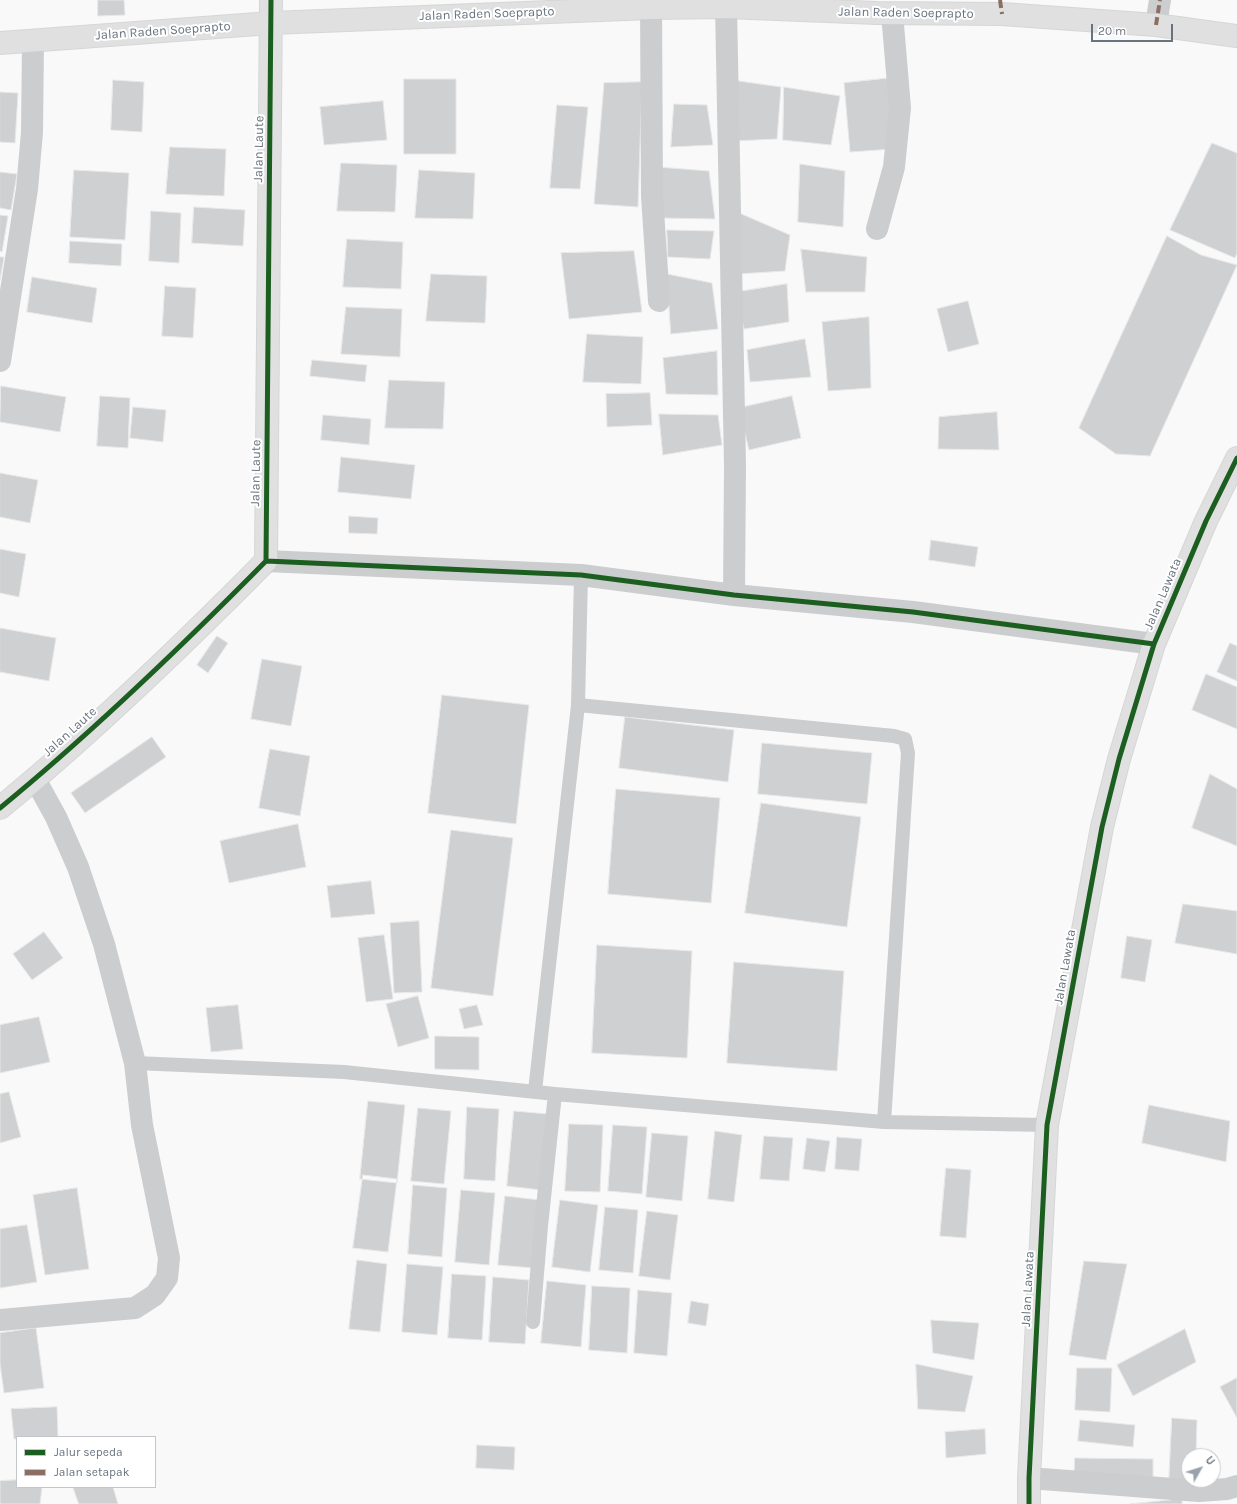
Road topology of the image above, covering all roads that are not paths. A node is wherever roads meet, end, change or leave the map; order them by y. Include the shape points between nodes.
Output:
1 (271, 0) edge
2 (1160, 0) edge
3 (651, 4) edge
4 (726, 7) junction
5 (1001, 7) edge
6 (892, 13) junction
7 (271, 23) junction
8 (1156, 25) junction
9 (1237, 36) edge
10 (34, 41) junction
11 (0, 43) edge
12 (876, 229) dead end
13 (659, 301) dead end
14 (0, 361) edge
15 (1237, 458) edge
16 (266, 561) junction
17 (581, 575) junction
18 (734, 595) junction
19 (1154, 644) junction
20 (578, 705) junction
21 (35, 779) junction
22 (0, 808) edge
23 (135, 1063) junction
24 (535, 1091) junction
25 (555, 1094) junction
26 (884, 1122) junction
27 (1047, 1125) junction
28 (0, 1320) edge
29 (533, 1322) dead end
30 (1029, 1478) junction
31 (1237, 1486) edge
32 (1199, 1498) edge
33 (1029, 1504) edge

1 - 7 main road, Jalan Laute
2 - 8 street
3 - 4 main road, Jalan Raden Soeprapto
3 - 7 main road, Jalan Raden Soeprapto
3 - 13 street via 652,196
4 - 6 main road, Jalan Raden Soeprapto
4 - 18 street via 735,466
5 - 6 main road, Jalan Raden Soeprapto
5 - 8 main road, Jalan Raden Soeprapto
6 - 12 street via 900,108 894,167
7 - 10 main road, Jalan Raden Soeprapto
7 - 16 main road, Jalan Laute
8 - 9 main road, Jalan Raden Soeprapto
10 - 11 main road, Jalan Raden Soeprapto
10 - 14 street via 32,132 27,189
15 - 19 main road, Jalan Lawata via 1206,521
16 - 17 street
16 - 21 main road, Jalan Laute via 194,634
17 - 18 street
17 - 20 lane
18 - 19 street via 913,612
19 - 27 main road, Jalan Lawata via 1102,827
20 - 24 lane
20 - 26 lane via 905,739 908,753
21 - 22 main road, Jalan Laute
21 - 23 street via 56,817 78,867 104,944
23 - 24 lane via 344,1072
23 - 28 street via 142,1125 169,1258 167,1278 155,1295 134,1308
24 - 25 lane
25 - 26 lane
25 - 29 lane
26 - 27 lane
27 - 30 main road, Jalan Lawata
30 - 32 street
30 - 33 main road, Jalan Lawata
31 - 32 street

